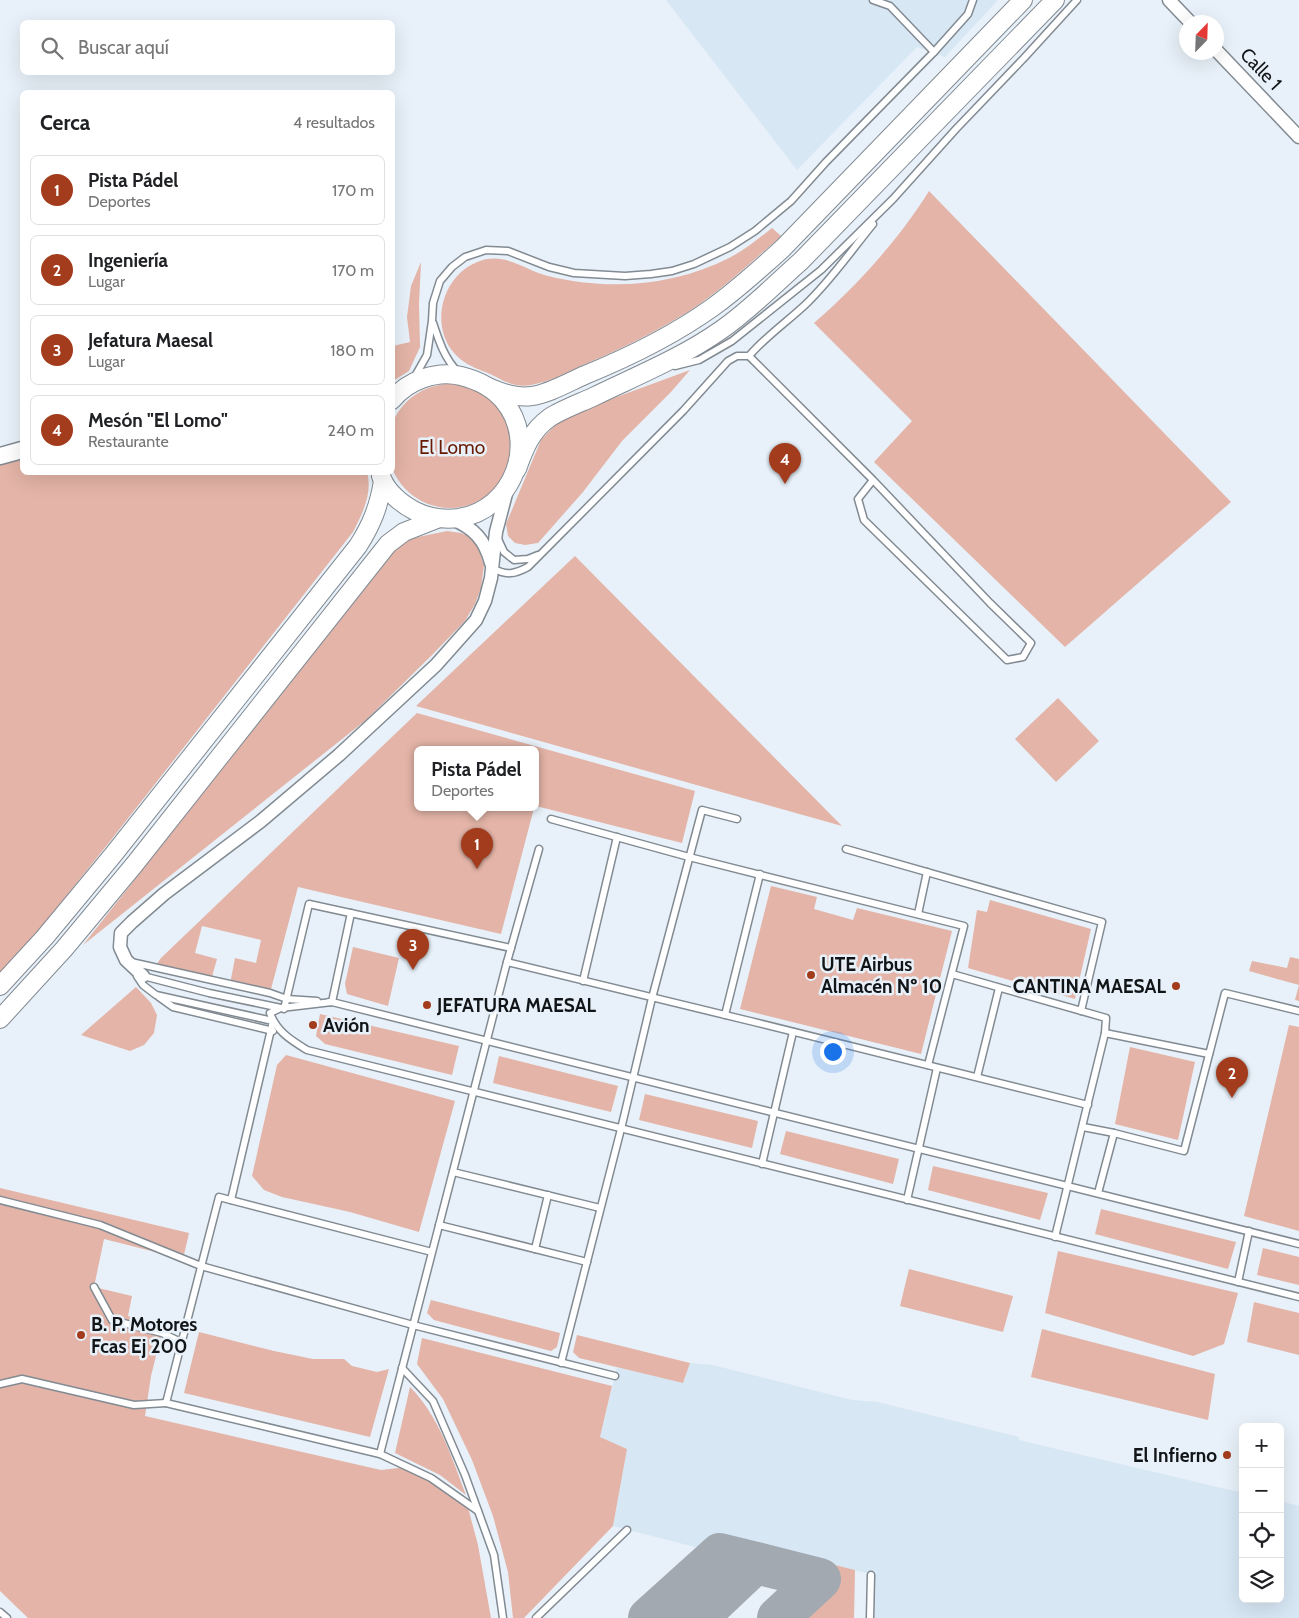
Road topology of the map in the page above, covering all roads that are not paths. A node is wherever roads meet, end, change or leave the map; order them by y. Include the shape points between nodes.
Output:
1 (873, 0) edge
2 (973, 0) edge
3 (1023, 0) edge
4 (1055, 0) edge
5 (1077, 0) edge
6 (1169, 0) edge
7 (1183, 15) edge
8 (934, 52) junction
9 (1224, 58) edge
10 (1299, 136) edge
11 (893, 199) junction
12 (432, 321) junction
13 (748, 356) junction
14 (642, 375) junction
15 (461, 376) junction
16 (410, 384) junction
17 (488, 386) junction
18 (395, 396) edge
19 (20, 451) edge
20 (0, 456) edge
21 (514, 476) junction
22 (381, 477) edge
23 (873, 480) junction
24 (445, 519) junction
25 (496, 532) junction
26 (542, 554) junction
27 (493, 568) junction
28 (551, 819) dead end
29 (737, 819) dead end
30 (617, 837) junction
31 (539, 849) dead end
32 (846, 849) dead end
33 (690, 857) junction
34 (928, 872) junction
35 (760, 874) junction
36 (351, 913) junction
37 (918, 914) junction
38 (511, 948) junction
39 (126, 960) junction
40 (507, 962) junction
41 (952, 974) junction
42 (143, 976) joint
43 (582, 981) junction
44 (0, 986) edge
45 (999, 988) junction
46 (156, 995) junction
47 (652, 998) junction
48 (287, 999) junction
49 (332, 1002) junction
50 (283, 1008) junction
51 (1081, 1011) junction
52 (1299, 1011) edge
53 (725, 1015) junction
54 (0, 1019) edge
55 (273, 1021) junction
56 (793, 1032) junction
57 (281, 1033) junction
58 (1106, 1034) junction
59 (486, 1040) junction
60 (1209, 1054) junction
61 (928, 1065) junction
62 (937, 1068) junction
63 (633, 1078) junction
64 (977, 1078) junction
65 (474, 1092) junction
66 (1088, 1105) junction
67 (775, 1113) junction
68 (1083, 1127) junction
69 (622, 1128) junction
70 (1114, 1134) junction
71 (919, 1149) junction
72 (762, 1164) junction
73 (453, 1172) junction
74 (1068, 1186) junction
75 (1098, 1194) junction
76 (548, 1195) junction
77 (0, 1200) edge
78 (231, 1200) junction
79 (908, 1200) junction
80 (600, 1208) junction
81 (439, 1225) junction
82 (1250, 1231) junction
83 (1055, 1237) junction
84 (1299, 1244) edge
85 (535, 1249) junction
86 (432, 1252) junction
87 (587, 1262) junction
88 (201, 1266) junction
89 (1238, 1282) junction
90 (94, 1287) dead end
91 (1299, 1297) edge
92 (413, 1325) junction
93 (182, 1342) junction
94 (561, 1363) junction
95 (402, 1368) junction
96 (615, 1376) dead end
97 (0, 1384) edge
98 (166, 1403) junction
99 (380, 1454) junction
100 (478, 1512) junction
101 (627, 1530) dead end
102 (870, 1574) dead end
103 (0, 1612) edge
104 (7, 1618) edge
105 (503, 1618) edge
106 (536, 1618) edge
107 (870, 1618) edge

1 - 8 lane via 890,6
2 - 8 lane via 968,14
3 - 17 main road via 789,242 712,308 623,359 533,396 514,396
4 - 14 main road via 766,293 721,330
5 - 11 lane
6 - 7 street
8 - 12 lane via 791,200 730,247 694,264 625,276 574,273 508,251 486,250 465,257 440,281 433,303
9 - 10 street, Calle 1
11 - 13 lane via 807,303
11 - 14 lane via 821,270 732,341 699,360
12 - 15 lane via 442,350
12 - 16 lane via 427,355
13 - 23 lane
13 - 26 lane via 737,356 728,362
14 - 21 main road via 549,418 530,438
15 - 16 main road via 433,375
15 - 17 main road
16 - 18 main road
17 - 21 main road via 503,400 516,423 520,442
19 - 20 street
21 - 24 main road via 501,496 480,512
21 - 25 street
22 - 24 main road via 394,497 407,508
22 - 44 main road via 378,508 358,546 113,855
23 - 23 lane via 1031,643 1023,657 1007,660 864,520 858,499
24 - 27 street via 462,523 482,540
24 - 54 main road via 404,532 388,544 134,865
25 - 26 lane via 504,552 514,560
25 - 27 street
26 - 27 lane via 519,572 501,573
27 - 39 street via 485,601 476,620 461,639 332,761 132,922 121,933 120,946
28 - 30 lane
29 - 33 lane via 702,810
30 - 33 lane
30 - 43 lane
31 - 38 lane
32 - 34 lane
33 - 35 lane
33 - 47 lane
34 - 37 lane
34 - 51 lane via 1102,922
35 - 37 lane
35 - 53 lane
36 - 38 lane
36 - 48 lane via 309,904
36 - 49 lane
37 - 41 lane via 964,926
38 - 40 lane
39 - 42 street
39 - 46 lane via 143,985
39 - 48 lane
40 - 43 lane
40 - 59 lane
41 - 45 lane
41 - 61 lane
42 - 50 lane
43 - 47 lane
45 - 51 lane
45 - 64 lane
46 - 55 lane
46 - 57 lane via 173,1008
47 - 53 lane
47 - 63 lane
48 - 49 lane
48 - 50 lane
49 - 50 lane
49 - 59 lane
50 - 55 lane via 270,1013
51 - 58 lane via 1106,1018
52 - 60 lane via 1224,993
53 - 56 lane
55 - 57 lane
55 - 78 lane
56 - 61 lane
56 - 67 lane
57 - 65 lane via 307,1050
58 - 60 lane
58 - 66 lane
59 - 63 lane
59 - 65 lane
60 - 70 lane via 1184,1151
61 - 62 lane
62 - 64 lane
62 - 71 lane
63 - 67 lane
63 - 69 lane
64 - 66 lane
65 - 69 lane
65 - 73 lane
66 - 68 lane
67 - 71 lane
67 - 72 lane
68 - 70 lane
68 - 74 lane
69 - 72 lane
69 - 80 lane
70 - 75 lane
71 - 74 lane
71 - 79 lane
72 - 79 lane
73 - 76 lane
73 - 81 lane
74 - 75 lane
74 - 83 lane
75 - 82 lane
76 - 80 lane
76 - 85 lane
77 - 88 lane via 100,1225
78 - 86 lane
78 - 88 lane via 219,1197
79 - 83 lane
80 - 87 lane
81 - 85 lane
81 - 86 lane
82 - 84 lane
82 - 89 lane
83 - 89 lane
85 - 87 lane
86 - 92 lane
87 - 94 lane
88 - 92 lane
88 - 93 lane
89 - 91 lane
90 - 93 lane via 112,1320 162,1333
92 - 94 lane
92 - 95 lane
93 - 98 lane
94 - 96 lane
95 - 99 lane
95 - 100 lane via 434,1401
97 - 98 lane via 22,1379 134,1406
98 - 99 lane
99 - 100 lane via 431,1478
100 - 105 lane via 494,1555
101 - 106 lane
102 - 107 lane
103 - 104 lane

